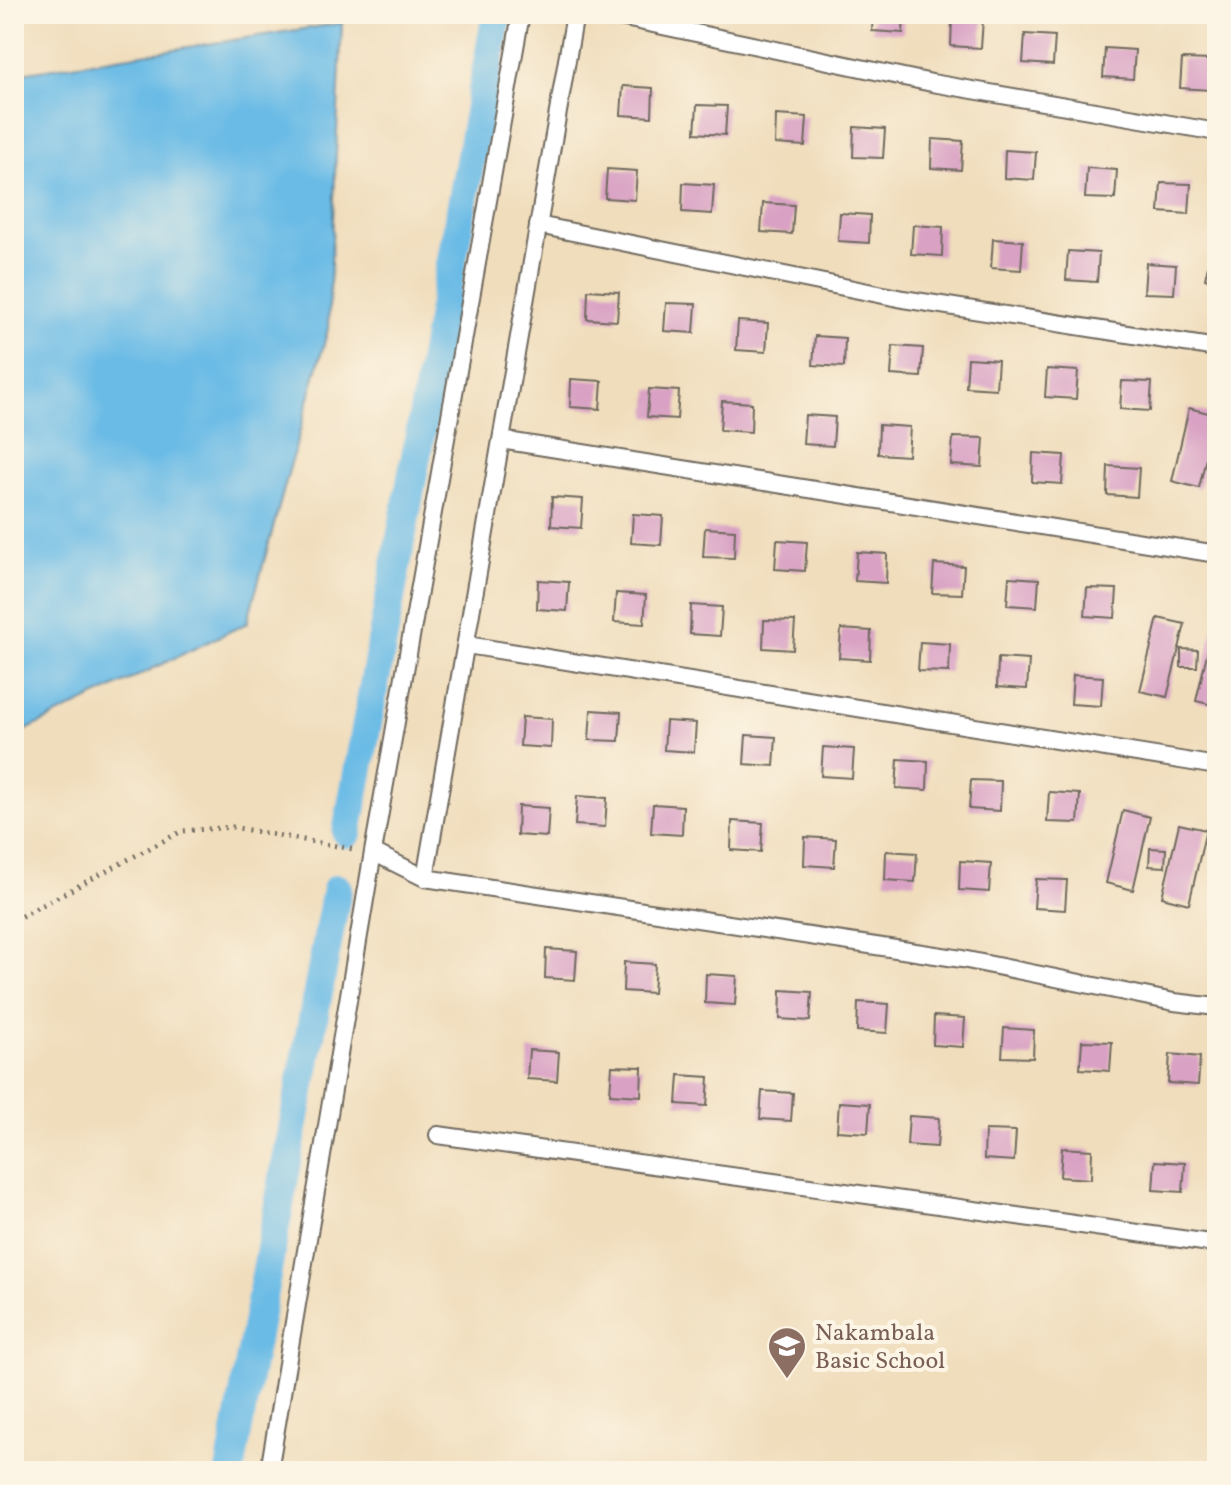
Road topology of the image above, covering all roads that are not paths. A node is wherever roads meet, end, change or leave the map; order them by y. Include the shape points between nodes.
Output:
1 (521, 14) edge
2 (575, 14) edge
3 (606, 14) edge
4 (1217, 132) edge
5 (538, 225) junction
6 (1217, 348) edge
7 (501, 440) junction
8 (1217, 554) edge
9 (467, 645) junction
10 (1217, 766) edge
11 (373, 852) junction
12 (425, 878) junction
13 (1217, 1007) edge
14 (438, 1135) dead end
15 (1217, 1244) edge
16 (269, 1471) edge

1 - 11 lane
2 - 5 lane
3 - 4 lane via 932,83
5 - 6 lane via 903,299
5 - 7 lane
7 - 8 lane
7 - 9 lane
9 - 10 lane
9 - 12 lane
11 - 12 lane
11 - 16 lane
12 - 13 lane via 962,959
14 - 15 lane

